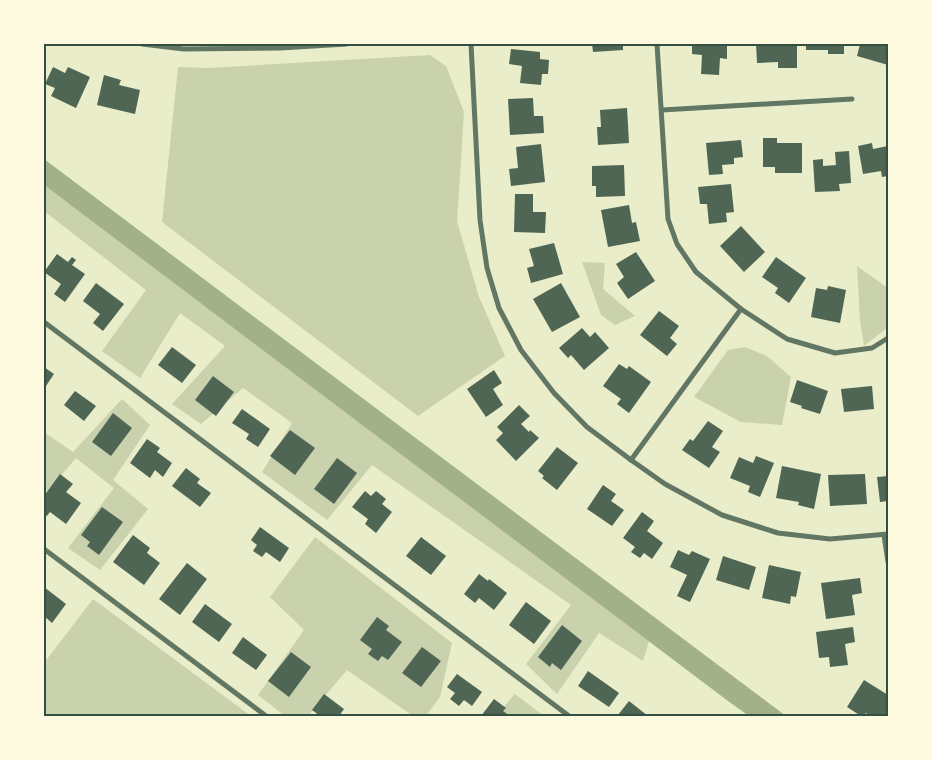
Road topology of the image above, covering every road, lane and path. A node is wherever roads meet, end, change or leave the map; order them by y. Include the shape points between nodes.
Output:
1 (142, 44) edge
2 (347, 44) edge
3 (471, 44) edge
4 (657, 44) edge
5 (280, 46) edge
6 (852, 99) dead end
7 (662, 110) junction
8 (741, 309) junction
9 (44, 322) edge
10 (888, 338) edge
11 (631, 460) junction
12 (886, 535) edge
13 (44, 549) edge
14 (888, 562) edge
15 (266, 716) edge
16 (569, 716) edge

1 - 5 street via 184,49
2 - 5 street
3 - 11 street via 480,220 487,268 499,308 521,350 554,393 586,426
4 - 7 street
6 - 7 street
7 - 8 street via 668,218 677,244 696,272
8 - 10 street via 787,339 835,353 872,348
8 - 11 street
9 - 16 street
11 - 12 street via 722,515 778,533 830,539
12 - 14 street
13 - 15 street

